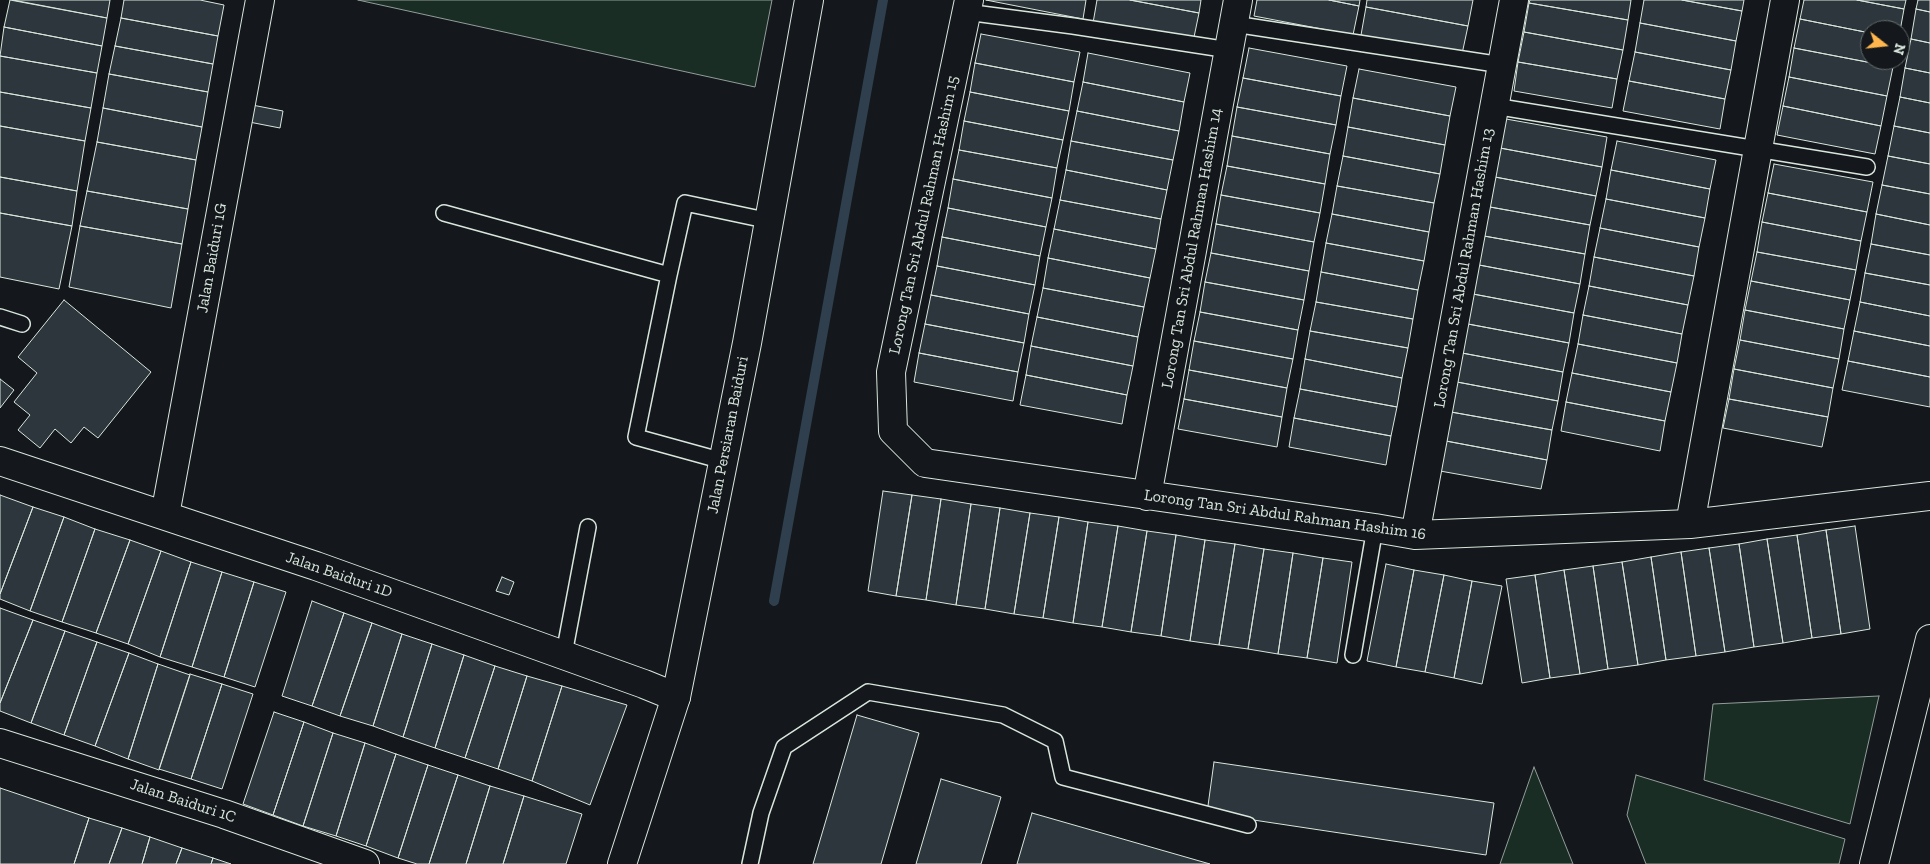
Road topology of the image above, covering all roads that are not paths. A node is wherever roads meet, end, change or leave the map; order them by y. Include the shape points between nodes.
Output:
1 (260, 0) edge
2 (809, 0) edge
3 (1514, 0) edge
4 (1785, 0) edge
5 (967, 6) edge
6 (1236, 12) edge
7 (1229, 50) junction
8 (1502, 65) junction
9 (1494, 106) junction
10 (1758, 150) junction
11 (1867, 167) dead end
12 (444, 213) dead end
13 (770, 221) junction
14 (669, 275) junction
15 (0, 317) edge
16 (22, 324) dead end
17 (893, 431) joint
18 (723, 460) junction
19 (0, 462) edge
20 (1146, 496) junction
21 (1930, 496) edge
22 (165, 515) junction
23 (1690, 524) junction
24 (588, 527) dead end
25 (1375, 528) junction
26 (1415, 536) junction
27 (1930, 639) edge
28 (564, 654) junction
29 (1353, 655) dead end
30 (676, 697) junction
31 (0, 743) edge
32 (1248, 825) dead end
33 (365, 864) edge
34 (622, 864) edge
35 (750, 864) edge
36 (1874, 864) edge

1 - 22 street, Jalan Baiduri 1G
2 - 13 street, Jalan Persiaran Baiduri
3 - 8 street, Lorong Tan Sri Abdul Rahman Hashim 13
4 - 10 street
5 - 7 lane
5 - 17 street, Lorong Tan Sri Abdul Rahman Hashim 15 via 891,372
6 - 7 street, Lorong Tan Sri Abdul Rahman Hashim 14
6 - 8 lane
7 - 20 street, Lorong Tan Sri Abdul Rahman Hashim 14
8 - 9 street, Lorong Tan Sri Abdul Rahman Hashim 13
9 - 10 lane
9 - 26 street, Lorong Tan Sri Abdul Rahman Hashim 13
10 - 11 lane
10 - 23 street
12 - 14 lane
13 - 14 lane via 685,203
13 - 18 street, Jalan Persiaran Baiduri
14 - 18 lane via 636,437
15 - 16 lane
17 - 20 street, Lorong Tan Sri Abdul Rahman Hashim 16 via 925,463
18 - 30 street, Jalan Persiaran Baiduri
19 - 22 street, Jalan Baiduri 1D
20 - 25 street, Lorong Tan Sri Abdul Rahman Hashim 16
21 - 23 street, Lorong Tan Sri Abdul Rahman Hashim 16
22 - 28 street, Jalan Baiduri 1D
23 - 26 street, Lorong Tan Sri Abdul Rahman Hashim 16
24 - 28 lane
25 - 26 street, Lorong Tan Sri Abdul Rahman Hashim 16
25 - 29 lane
27 - 36 street
28 - 30 street, Jalan Baiduri 1D
30 - 34 street, Jalan Persiaran Baiduri
31 - 33 street, Jalan Baiduri 1C via 224,814
32 - 35 lane via 1063,777 1055,741 1003,715 868,692 784,747 760,814

